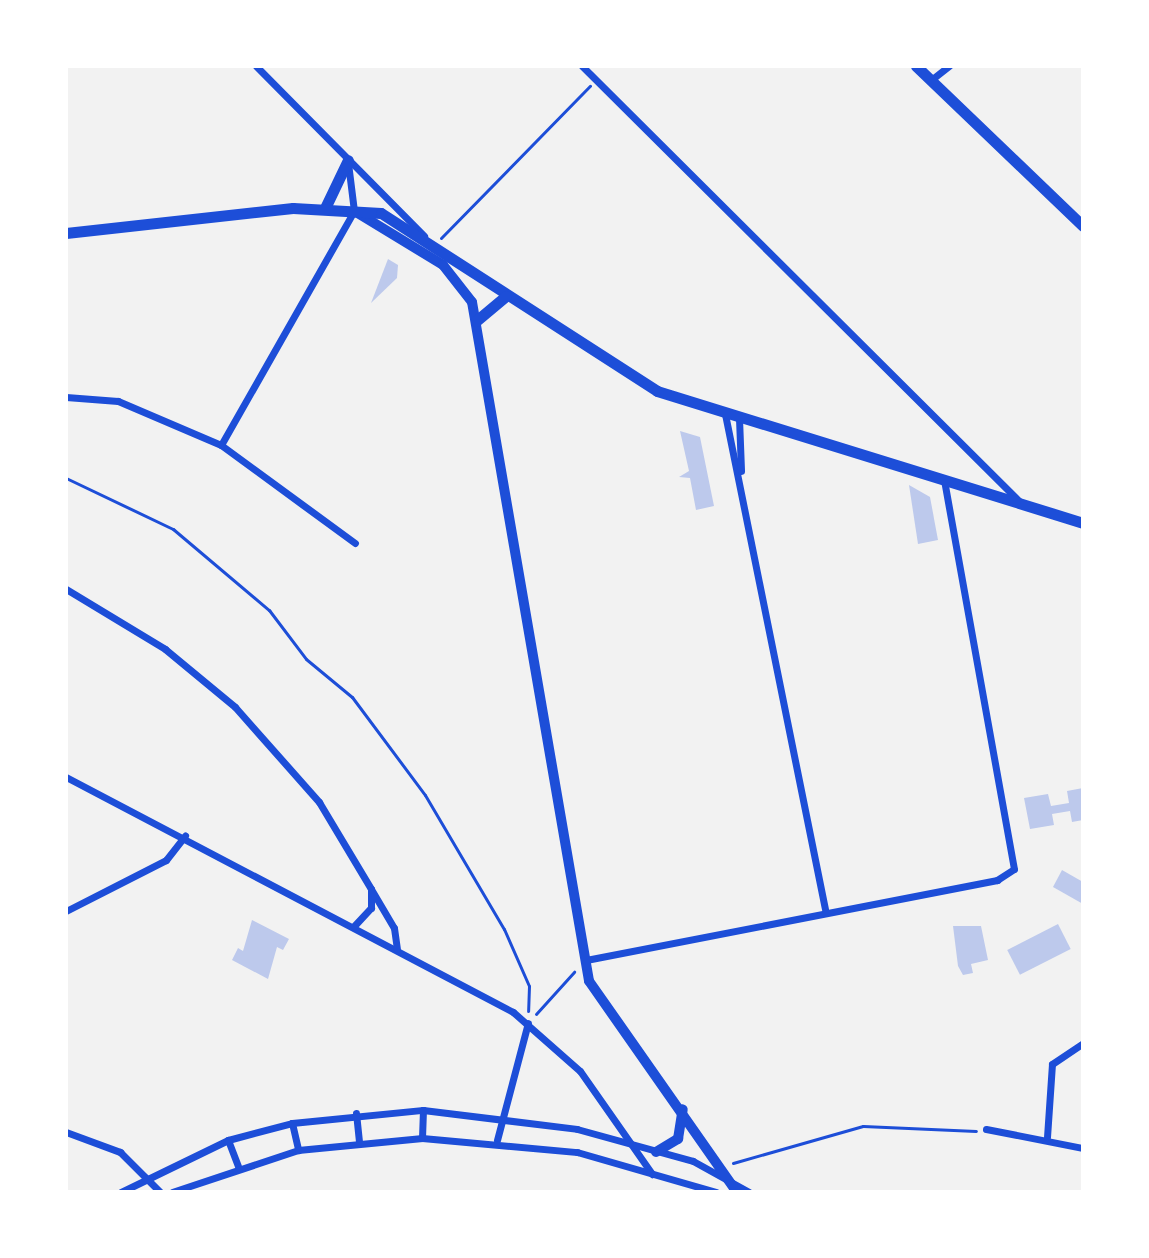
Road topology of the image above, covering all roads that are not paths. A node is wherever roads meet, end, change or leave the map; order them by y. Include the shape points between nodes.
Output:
1 (256, 66) edge
2 (582, 66) edge
3 (916, 66) edge
4 (949, 66) edge
5 (931, 80) junction
6 (348, 160) junction
7 (325, 208) junction
8 (354, 211) junction
9 (1083, 226) edge
10 (66, 233) edge
11 (424, 236) junction
12 (506, 296) junction
13 (476, 321) junction
14 (66, 397) edge
15 (725, 414) junction
16 (739, 418) junction
17 (221, 445) junction
18 (741, 471) junction
19 (944, 480) junction
20 (1022, 504) junction
21 (1083, 523) edge
22 (355, 543) dead end
23 (66, 589) edge
24 (66, 777) edge
25 (185, 836) junction
26 (371, 889) junction
27 (825, 909) junction
28 (66, 911) edge
29 (354, 926) junction
30 (584, 947) junction
31 (397, 949) junction
32 (607, 951) junction
33 (586, 960) junction
34 (528, 1023) junction
35 (1083, 1043) edge
36 (683, 1109) junction
37 (423, 1110) junction
38 (356, 1113) junction
39 (500, 1114) junction
40 (292, 1123) junction
41 (986, 1129) road end
42 (66, 1132) edge
43 (1047, 1137) junction
44 (422, 1138) junction
45 (228, 1140) junction
46 (497, 1140) junction
47 (359, 1142) junction
48 (630, 1144) junction
49 (1083, 1148) edge
50 (298, 1150) junction
51 (656, 1152) junction
52 (238, 1166) junction
53 (150, 1174) junction
54 (652, 1174) junction
55 (728, 1177) junction
56 (121, 1192) edge
57 (160, 1192) edge
58 (172, 1192) edge
59 (716, 1192) edge
60 (737, 1192) edge
61 (749, 1192) edge

1 - 6 street
2 - 20 street
3 - 5 main road
4 - 5 street
5 - 9 main road
6 - 7 main road
6 - 8 street
6 - 11 street
7 - 8 main road
7 - 10 main road
8 - 11 main road via 389,216
8 - 13 main road via 454,274
8 - 17 street
11 - 12 main road
12 - 13 main road
12 - 15 main road via 636,382
13 - 30 main road
14 - 17 street via 118,401
15 - 16 main road
15 - 18 street
16 - 18 street
16 - 19 main road
17 - 22 street
18 - 27 street
19 - 20 main road
19 - 27 street via 1018,863 997,880
20 - 21 main road
23 - 26 street via 153,641 235,707 319,802
24 - 25 street
25 - 28 street via 166,860
25 - 29 street
26 - 29 street via 371,908
26 - 31 street via 394,928
27 - 32 street
29 - 31 street
30 - 32 street
30 - 33 main road
31 - 34 street
32 - 33 street
33 - 36 main road via 589,981
34 - 39 street
34 - 48 street via 580,1071
35 - 43 street via 1052,1064
36 - 51 main road via 678,1139
36 - 55 main road
37 - 38 street
37 - 39 street
37 - 44 street
38 - 40 street
38 - 47 street
39 - 46 street
39 - 48 street
40 - 45 street
40 - 50 street
41 - 43 street
42 - 53 street via 93,1138
43 - 49 street
44 - 46 street
44 - 47 street
45 - 52 street
45 - 53 street
46 - 54 street
47 - 50 street
48 - 51 street
48 - 54 street
50 - 52 street
51 - 55 street
52 - 58 street
53 - 56 street
53 - 57 street
54 - 59 street
55 - 60 main road
55 - 61 street

